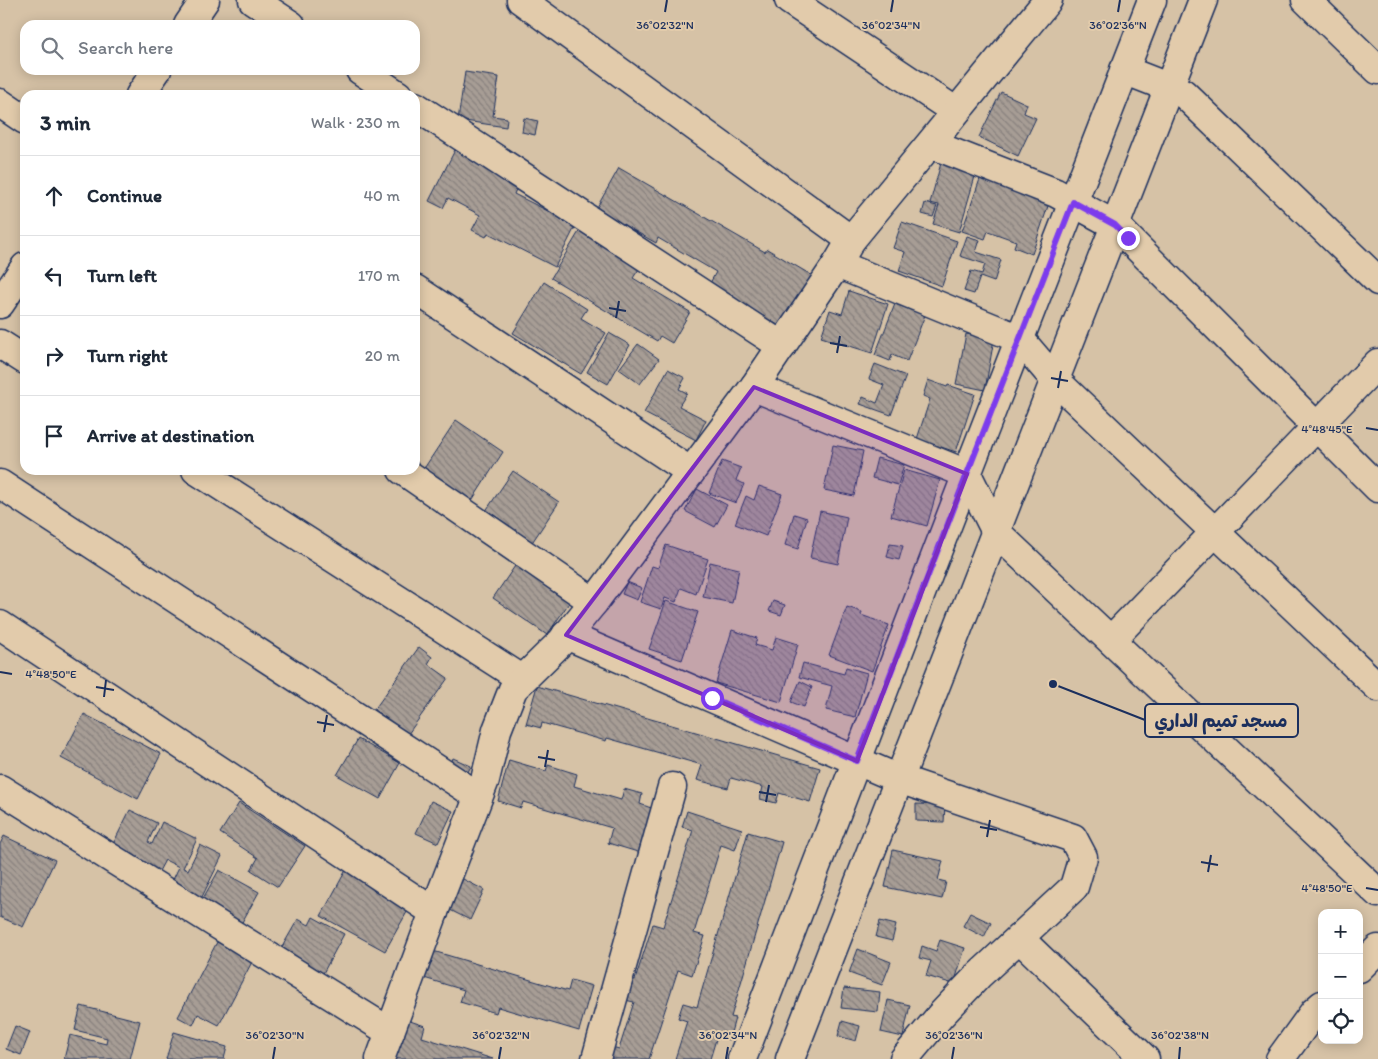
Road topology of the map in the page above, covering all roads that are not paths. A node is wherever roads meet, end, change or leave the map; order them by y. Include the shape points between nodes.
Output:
1 (205, 0) edge
2 (253, 0) edge
3 (521, 0) edge
4 (790, 0) edge
5 (1152, 0) edge
6 (1203, 0) edge
7 (1306, 0) edge
8 (1044, 1) edge
9 (191, 20) edge
10 (283, 20) edge
11 (1124, 70) junction
12 (1378, 70) edge
13 (154, 75) edge
14 (368, 75) edge
15 (1169, 88) junction
16 (143, 90) edge
17 (390, 90) edge
18 (0, 103) edge
19 (420, 109) edge
20 (955, 111) junction
21 (20, 117) edge
22 (931, 144) junction
23 (1073, 202) junction
24 (1115, 225) junction
25 (851, 240) junction
26 (837, 264) junction
27 (20, 274) edge
28 (1378, 281) edge
29 (420, 292) edge
30 (0, 304) edge
31 (1020, 338) junction
32 (0, 344) edge
33 (782, 346) junction
34 (20, 357) edge
35 (1378, 363) edge
36 (1055, 380) junction
37 (754, 387) junction
38 (1318, 426) junction
39 (691, 472) junction
40 (967, 474) junction
41 (204, 475) edge
42 (409, 475) edge
43 (0, 484) edge
44 (1378, 488) edge
45 (996, 532) junction
46 (1215, 532) junction
47 (594, 602) junction
48 (0, 625) edge
49 (566, 635) junction
50 (1111, 640) junction
51 (522, 680) junction
52 (1378, 687) edge
53 (857, 761) junction
54 (899, 779) junction
55 (672, 786) dead end
56 (0, 789) edge
57 (478, 796) junction
58 (1378, 894) edge
59 (434, 912) junction
60 (1019, 938) junction
61 (1378, 949) edge
62 (1363, 964) edge
63 (1318, 1008) edge
64 (390, 1032) junction
65 (380, 1059) edge
66 (596, 1059) edge
67 (742, 1059) edge
68 (790, 1059) edge
69 (904, 1059) edge
70 (1146, 1059) edge
71 (1280, 1059) edge

1 - 9 street
2 - 10 street
3 - 25 street
4 - 20 street
5 - 11 street
6 - 15 street
7 - 12 street
8 - 20 street
11 - 15 street
11 - 23 street
13 - 16 street
14 - 17 street
15 - 24 street
15 - 28 street via 1183,94
18 - 21 street
19 - 33 street
20 - 22 street
22 - 23 street
22 - 25 street
23 - 24 street
23 - 31 street
24 - 36 street
24 - 38 street
25 - 26 street
26 - 31 street
26 - 33 street
27 - 30 street
29 - 39 street
31 - 36 street
31 - 40 street
32 - 34 street
33 - 37 street
35 - 38 street
36 - 45 street
36 - 46 street
37 - 39 street
37 - 40 street
38 - 44 street
38 - 46 street
39 - 47 street
40 - 45 street
40 - 53 street
41 - 51 street
42 - 47 street
43 - 57 street
45 - 50 street
45 - 54 street
46 - 50 street
46 - 52 street
47 - 49 street
48 - 59 street
49 - 51 street
49 - 53 street
50 - 58 street
51 - 57 street via 513,689 497,730
53 - 54 street
53 - 67 street
54 - 60 street via 1073,838 1083,857 1074,887
54 - 68 street
55 - 66 street
56 - 64 street
57 - 59 street
59 - 64 street
60 - 69 street via 978,976
60 - 70 street
61 - 62 street
63 - 71 street
64 - 65 street

